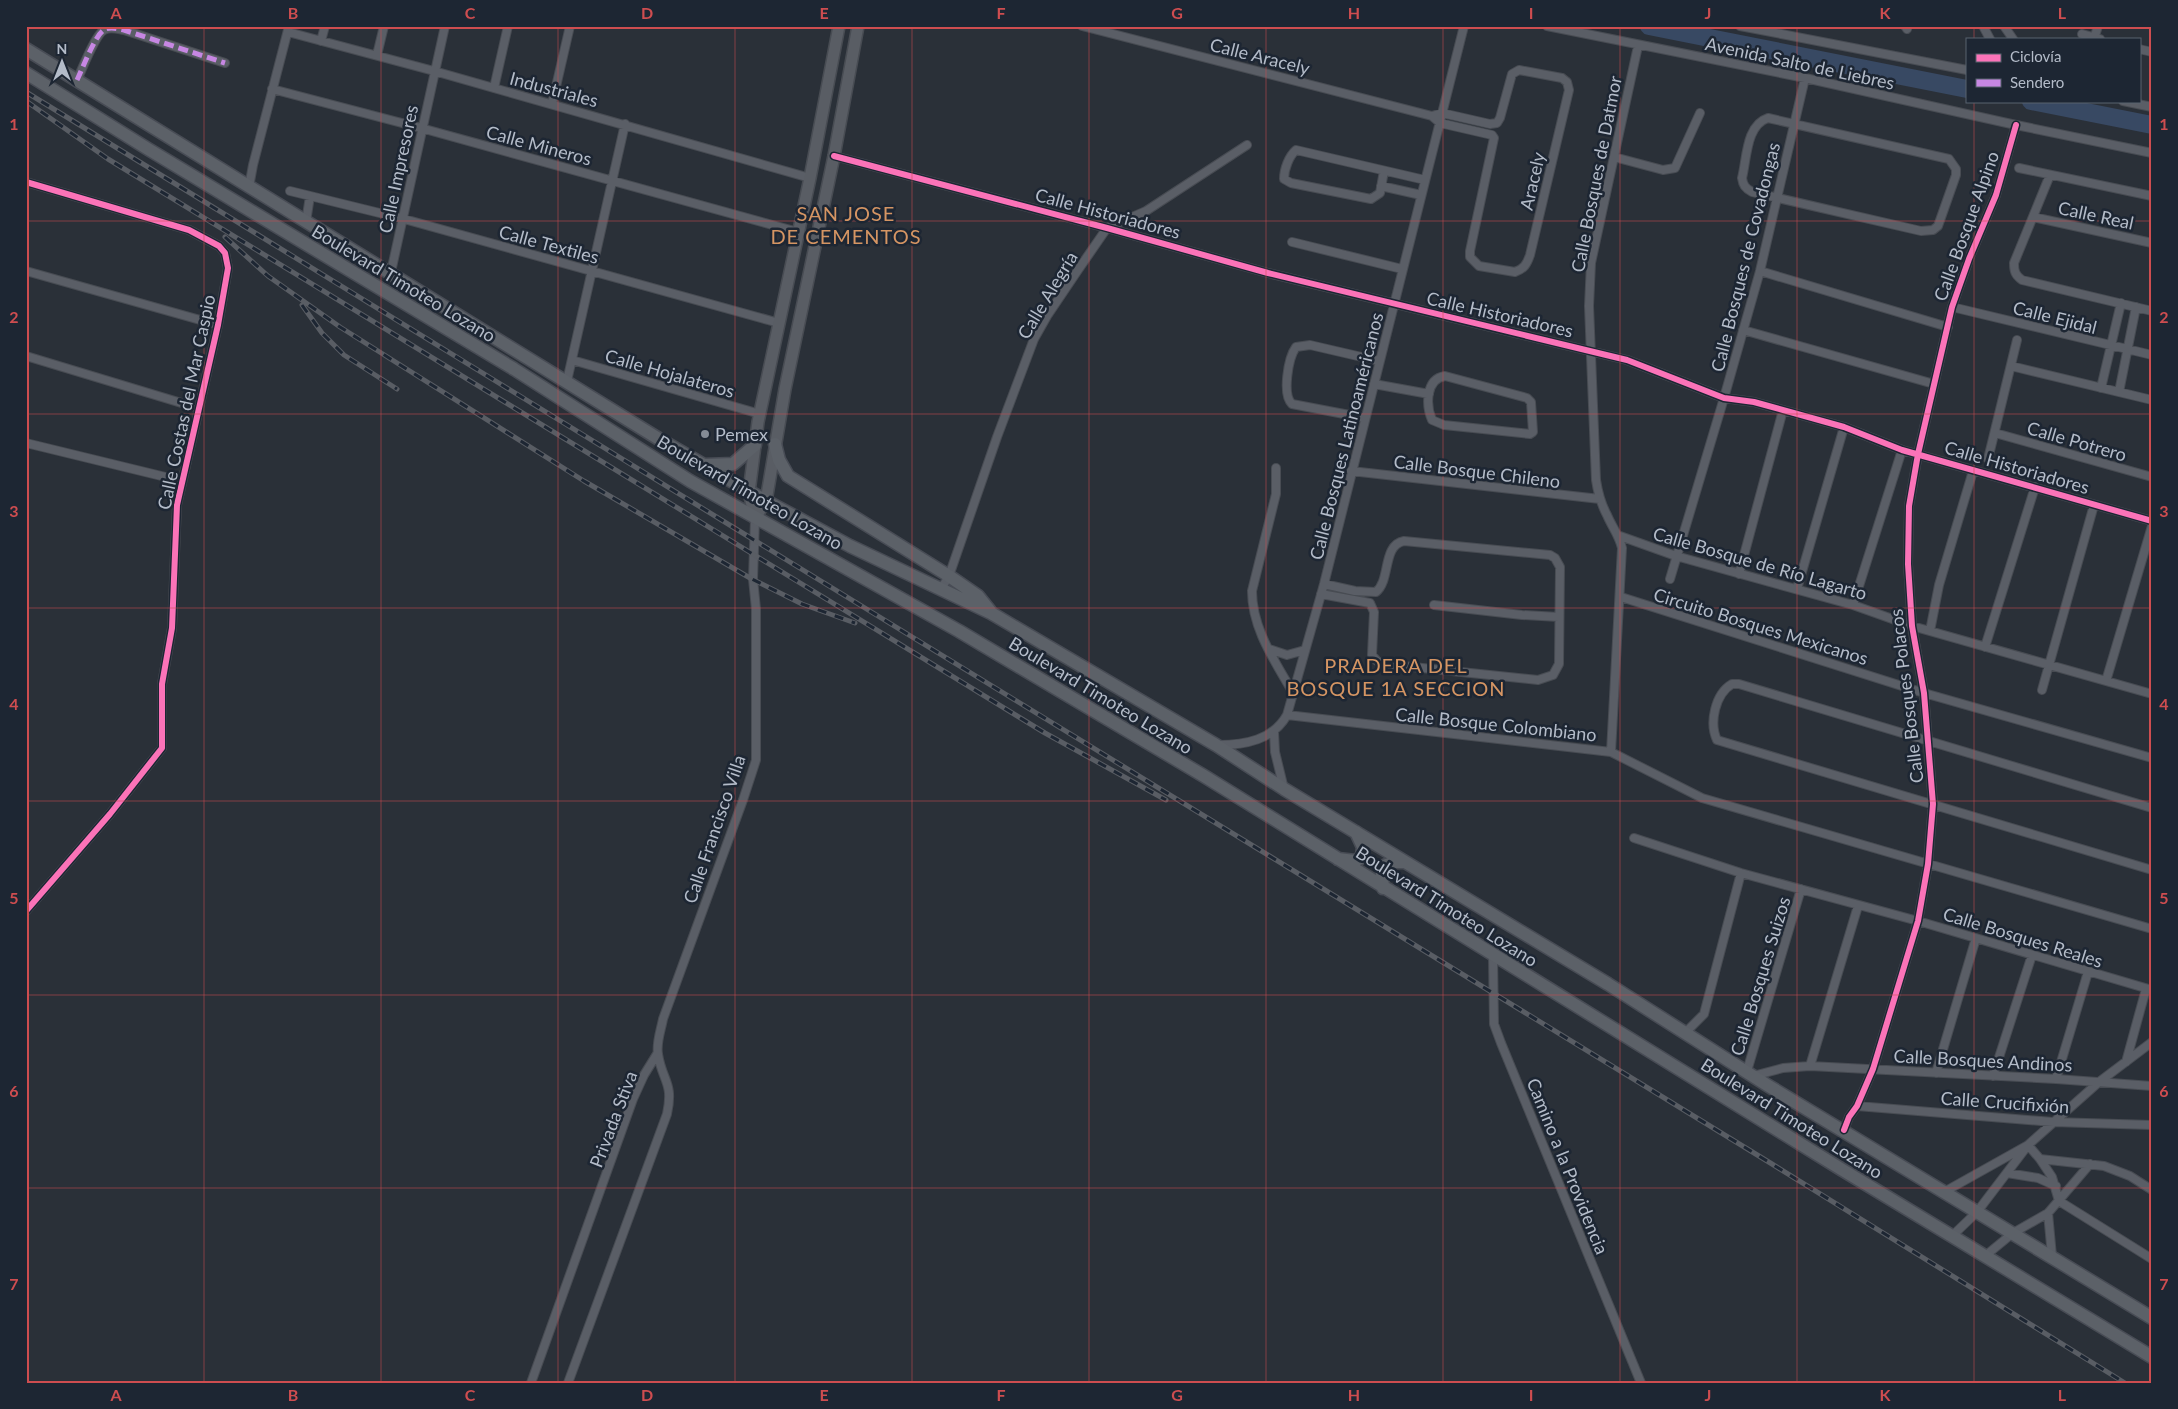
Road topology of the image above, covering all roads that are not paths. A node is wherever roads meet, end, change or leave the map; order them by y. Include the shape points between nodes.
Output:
1 (324, 26) edge
2 (384, 26) edge
3 (445, 26) edge
4 (508, 26) edge
5 (570, 26) edge
6 (839, 26) edge
7 (858, 26) edge
8 (1082, 26) edge
9 (1464, 26) edge
10 (1547, 26) edge
11 (1740, 26) edge
12 (1983, 26) edge
13 (2004, 26) edge
14 (2098, 26) edge
15 (289, 29) edge
16 (2082, 33) edge
17 (1989, 38) edge
18 (2012, 38) edge
19 (2096, 38) edge
20 (321, 41) junction
21 (1638, 46) junction
22 (26, 49) edge
23 (376, 55) junction
24 (225, 63) dead end
25 (1966, 70) edge
26 (434, 71) junction
27 (26, 73) edge
28 (1806, 78) junction
29 (77, 80) junction
30 (494, 88) junction
31 (272, 89) junction
32 (2128, 102) edge
33 (552, 104) junction
34 (2152, 107) edge
35 (1442, 113) junction
36 (1700, 114) dead end
37 (1432, 116) junction
38 (1440, 123) junction
39 (1795, 123) junction
40 (625, 124) junction
41 (2016, 126) junction
42 (421, 128) junction
43 (1248, 145) dead end
44 (2152, 152) edge
45 (834, 156) junction
46 (1614, 157) junction
47 (2019, 168) dead end
48 (1384, 170) junction
49 (2050, 175) junction
50 (810, 178) junction
51 (1425, 180) junction
52 (613, 181) junction
53 (26, 182) edge
54 (249, 186) junction
55 (1381, 186) junction
56 (290, 192) dead end
57 (310, 196) junction
58 (1421, 196) junction
59 (2152, 196) edge
60 (1777, 197) junction
61 (2033, 217) junction
62 (404, 219) junction
63 (306, 222) junction
64 (1108, 228) junction
65 (798, 232) junction
66 (1292, 242) dead end
67 (2152, 243) edge
68 (1402, 269) junction
69 (26, 271) edge
70 (1760, 271) junction
71 (391, 272) junction
72 (593, 272) junction
73 (1394, 304) junction
74 (2121, 304) junction
75 (1952, 307) junction
76 (2136, 307) junction
77 (2152, 311) edge
78 (779, 323) junction
79 (218, 325) junction
80 (1948, 326) junction
81 (1743, 330) junction
82 (2017, 340) dead end
83 (2111, 346) junction
84 (2128, 349) junction
85 (1592, 351) junction
86 (2152, 354) edge
87 (26, 356) edge
88 (572, 360) junction
89 (1379, 362) junction
90 (2011, 366) junction
91 (567, 381) junction
92 (1374, 384) junction
93 (1934, 384) junction
94 (2101, 388) junction
95 (2119, 392) junction
96 (1429, 394) junction
97 (1724, 398) junction
98 (2152, 400) edge
99 (198, 408) junction
100 (1783, 410) junction
101 (760, 414) junction
102 (1365, 418) junction
103 (1844, 427) junction
104 (1995, 433) junction
105 (26, 443) edge
106 (775, 444) junction
107 (755, 445) junction
108 (1902, 450) junction
109 (1918, 454) junction
110 (1988, 459) dead end
111 (705, 465) junction
112 (1276, 468) dead end
113 (1351, 471) junction
114 (1973, 471) junction
115 (2152, 478) edge
116 (182, 481) junction
117 (2035, 487) junction
118 (749, 492) junction
119 (1600, 499) junction
120 (766, 501) junction
121 (2094, 505) junction
122 (755, 518) junction
123 (2152, 521) edge
124 (2152, 526) edge
125 (1620, 536) junction
126 (1676, 556) junction
127 (1739, 574) junction
128 (949, 576) junction
129 (1670, 579) dead end
130 (1324, 584) junction
131 (940, 589) junction
132 (1797, 589) junction
133 (1321, 594) junction
134 (1621, 597) junction
135 (1853, 604) junction
136 (1434, 605) dead end
137 (991, 613) junction
138 (1559, 617) junction
139 (1912, 626) junction
140 (1930, 631) junction
141 (1985, 647) junction
142 (1269, 649) junction
143 (1305, 650) junction
144 (2049, 665) junction
145 (2106, 681) junction
146 (2042, 690) dead end
147 (1293, 693) junction
148 (1924, 693) junction
149 (2152, 694) edge
150 (1287, 715) junction
151 (1274, 732) junction
152 (1928, 740) junction
153 (1216, 745) junction
154 (1612, 752) junction
155 (2152, 758) edge
156 (1284, 789) junction
157 (1933, 804) junction
158 (2152, 808) edge
159 (1356, 832) junction
160 (1634, 838) dead end
161 (1336, 858) junction
162 (1405, 862) junction
163 (1928, 864) junction
164 (2152, 870) edge
165 (1741, 873) junction
166 (1383, 888) junction
167 (1801, 889) junction
168 (1858, 906) junction
169 (26, 911) edge
170 (1918, 921) junction
171 (2152, 929) edge
172 (1976, 938) junction
173 (1493, 955) junction
174 (2032, 955) junction
175 (2088, 972) junction
176 (2149, 990) edge
177 (1685, 1033) junction
178 (2152, 1042) edge
179 (657, 1054) junction
180 (2126, 1062) junction
181 (1810, 1066) junction
182 (1873, 1069) junction
183 (1936, 1073) junction
184 (1750, 1074) junction
185 (1993, 1076) junction
186 (2056, 1079) junction
187 (2099, 1082) junction
188 (2152, 1086) edge
189 (1857, 1106) junction
190 (2052, 1122) junction
191 (2152, 1125) edge
192 (1844, 1130) junction
193 (2028, 1145) junction
194 (2040, 1159) junction
195 (2090, 1164) junction
196 (2007, 1173) junction
197 (2056, 1186) junction
198 (2152, 1190) edge
199 (1944, 1192) junction
200 (2058, 1201) junction
201 (1977, 1212) junction
202 (2048, 1214) junction
203 (2012, 1233) junction
204 (1952, 1236) junction
205 (1985, 1256) junction
206 (2052, 1256) junction
207 (2152, 1259) edge
208 (2152, 1318) edge
209 (2152, 1357) edge
210 (532, 1383) edge
211 (568, 1383) edge
212 (1641, 1383) edge

1 - 20 street
2 - 23 street
3 - 26 street, Calle Impresores
4 - 30 street
5 - 33 street
6 - 50 main road
7 - 45 main road
8 - 37 street, Calle Aracely
9 - 35 street, Calle Bosques Latinoaméricanos
10 - 21 street, Avenida Salto de Liebres
11 - 25 street, Avenida Salto de Liebres
12 - 17 street
13 - 18 street
14 - 19 street
15 - 20 street, Industriales
15 - 31 street
16 - 19 street
20 - 23 street, Industriales
21 - 28 street, Avenida Salto de Liebres
21 - 46 street, Calle Bosques de Datmor
22 - 29 main road, Boulevard Timoteo Lozano
23 - 26 street, Industriales
24 - 29 street via 110,28 102,31
26 - 30 street, Industriales
26 - 42 street, Calle Impresores
27 - 122 main road, Boulevard Timoteo Lozano
28 - 39 street, Calle Bosques de Covadongas
28 - 41 street, Avenida Salto de Liebres
29 - 54 main road, Boulevard Timoteo Lozano
30 - 33 street, Industriales
31 - 42 street, Calle Mineros
31 - 54 street
32 - 34 street
33 - 40 street, Industriales
35 - 37 street
35 - 38 street, Calle Bosques Latinoaméricanos
35 - 38 street, Aracely via 1497,123 1512,74 1519,70 1562,78 1568,84 1530,255 1524,268 1515,272 1479,266 1470,257 1494,138
36 - 46 street via 1675,168 1663,170
37 - 38 street, Calle Aracely
38 - 51 street, Calle Bosques Latinoaméricanos
39 - 60 street, Calle Bosques de Covadongas
39 - 60 street via 1768,118 1760,120 1753,129 1743,185 1752,192
39 - 60 street via 1949,159 1956,175 1938,226 1927,231
40 - 50 street, Industriales
40 - 52 street
41 - 44 street, Avenida Salto de Liebres
41 - 75 street, Calle Bosque Alpino via 1996,195
42 - 52 street, Calle Mineros
42 - 62 street, Calle Impresores
43 - 64 street via 1146,211
45 - 64 street, Calle Historiadores
45 - 106 main road
46 - 85 street, Calle Bosques de Datmor via 1591,263
47 - 49 street
48 - 51 street
48 - 55 street
48 - 55 street via 1296,150 1284,172 1284,178 1291,182 1371,199 1380,193
49 - 59 street
49 - 61 street
50 - 65 main road
51 - 58 street, Calle Bosques Latinoaméricanos
52 - 65 street, Calle Mineros
52 - 72 street
53 - 79 street, Calle Costas del Mar Caspio via 190,230 219,246 228,260
54 - 63 main road, Boulevard Timoteo Lozano
55 - 58 street
56 - 57 street, Calle Textiles
57 - 62 street, Calle Textiles
57 - 63 street
58 - 68 street, Calle Bosques Latinoaméricanos
60 - 70 street, Calle Bosques de Covadongas
61 - 67 street, Calle Real
61 - 74 street via 2014,263 2018,277
62 - 71 street, Calle Impresores
62 - 72 street, Calle Textiles
63 - 71 main road, Boulevard Timoteo Lozano
64 - 73 street, Calle Historiadores
64 - 128 street, Calle Alegría via 1034,339
65 - 78 main road
66 - 68 street
68 - 73 street, Calle Bosques Latinoaméricanos
69 - 79 street
70 - 80 street
70 - 81 street, Calle Bosques de Covadongas
71 - 91 main road, Boulevard Timoteo Lozano
72 - 78 street, Calle Textiles
72 - 88 street
73 - 85 street, Calle Historiadores
73 - 89 street, Calle Bosques Latinoaméricanos
74 - 76 street
74 - 83 street
75 - 80 street, Calle Bosque Alpino
75 - 83 street, Calle Ejidal
76 - 77 street
76 - 84 street
78 - 101 main road
79 - 99 street, Calle Costas del Mar Caspio
80 - 93 street, Calle Bosque Alpino
81 - 93 street
81 - 97 street, Calle Bosques de Covadongas
82 - 90 street
83 - 84 street, Calle Ejidal
83 - 94 street
84 - 86 street, Calle Ejidal
84 - 95 street
85 - 97 street, Calle Historiadores via 1627,360
85 - 119 street, Calle Bosques de Datmor via 1595,464
87 - 99 street
88 - 91 street
88 - 101 street, Calle Hojalateros
89 - 92 street, Calle Bosques Latinoaméricanos
89 - 102 street via 1310,345 1301,345 1293,352 1286,388 1292,404
90 - 94 street
90 - 104 street
91 - 111 main road, Boulevard Timoteo Lozano
92 - 96 street
92 - 102 street, Calle Bosques Latinoaméricanos
93 - 109 street, Calle Bosque Alpino
94 - 95 street
95 - 98 street
96 - 96 street via 1427,405 1432,420 1444,425 1530,434 1534,429 1531,402 1527,398 1445,376 1436,379
97 - 100 street, Calle Historiadores
97 - 126 street, Calle Bosques de Covadongas
99 - 116 street, Calle Costas del Mar Caspio
100 - 103 street, Calle Historiadores
100 - 127 street
101 - 107 main road
102 - 113 street, Calle Bosques Latinoaméricanos
103 - 108 street, Calle Historiadores
103 - 132 street
104 - 110 street
104 - 115 street, Calle Potrero
105 - 116 street
106 - 120 main road
106 - 128 main road via 788,476
107 - 111 main road via 733,464
107 - 118 main road
108 - 109 street, Calle Historiadores
108 - 135 street
109 - 114 street, Calle Historiadores
109 - 139 street, Calle Bosques Polacos via 1909,506
111 - 118 main road, Boulevard Timoteo Lozano
112 - 142 street via 1276,494 1252,591 1255,622
113 - 119 street, Calle Bosque Chileno
113 - 130 street, Calle Bosques Latinoaméricanos
114 - 117 street, Calle Historiadores
114 - 140 street
116 - 169 street, Calle Costas del Mar Caspio via 175,525 172,628 164,670 162,748
117 - 121 street, Calle Historiadores
117 - 141 street
118 - 120 main road, Boulevard Timoteo Lozano
118 - 122 main road
119 - 125 street, Calle Bosques de Datmor
120 - 122 main road
120 - 131 main road, Boulevard Timoteo Lozano
121 - 123 street, Calle Historiadores
121 - 144 street
122 - 161 main road, Boulevard Timoteo Lozano via 959,631
122 - 179 street, Calle Francisco Villa via 756,760 663,1019
124 - 145 street
125 - 126 street, Calle Bosque de Río Lagarto
125 - 134 street, Calle Bosques de Datmor
126 - 127 street, Calle Bosque de Río Lagarto
126 - 129 street, Calle Bosques de Covadongas
127 - 132 street, Calle Bosque de Río Lagarto
128 - 131 street, Calle Alegría
128 - 137 main road via 986,603
130 - 133 street, Calle Bosques Latinoaméricanos
130 - 138 street via 1376,592 1381,586 1392,548 1404,541 1550,555 1560,566
131 - 137 main road, Boulevard Timoteo Lozano
132 - 135 street, Calle Bosque de Río Lagarto
133 - 138 street via 1372,605 1371,651 1377,661 1538,680 1553,676 1557,670
133 - 143 street, Calle Bosques Latinoaméricanos
134 - 148 street, Circuito Bosques Mexicanos
134 - 154 street, Calle Bosques de Datmor
135 - 139 street, Calle Bosque de Río Lagarto
136 - 138 street
137 - 153 main road, Boulevard Timoteo Lozano
139 - 140 street, Calle Bosque de Río Lagarto
139 - 148 street, Calle Bosques Polacos
140 - 141 street, Calle Bosque de Río Lagarto
141 - 144 street, Calle Bosque de Río Lagarto
142 - 143 street via 1287,655
142 - 147 street
143 - 147 street, Calle Bosques Latinoaméricanos
144 - 145 street, Calle Bosque de Río Lagarto
144 - 146 street
145 - 149 street, Calle Bosque de Río Lagarto
147 - 150 street, Calle Bosques Latinoaméricanos
148 - 152 street, Calle Bosques Polacos
148 - 155 street, Circuito Bosques Mexicanos
150 - 151 street, Calle Bosques Latinoaméricanos
150 - 154 street, Calle Bosque Colombiano
151 - 153 street via 1246,742
151 - 156 street
152 - 157 street, Calle Bosques Polacos
152 - 157 street via 1739,684 1732,684 1723,692 1712,724 1717,740
152 - 158 street
153 - 156 main road, Boulevard Timoteo Lozano
154 - 163 street via 1702,798
156 - 159 main road, Boulevard Timoteo Lozano
157 - 163 street, Calle Bosques Polacos
157 - 164 street
159 - 161 main road via 1363,847 1362,856 1355,861
159 - 162 main road, Boulevard Timoteo Lozano
160 - 165 street, Calle Bosques Reales
161 - 166 main road, Boulevard Timoteo Lozano
162 - 166 main road via 1384,866
162 - 177 main road, Boulevard Timoteo Lozano
163 - 170 street, Calle Bosques Polacos
163 - 171 street
165 - 167 street, Calle Bosques Reales
165 - 177 street via 1704,1014
166 - 173 main road, Boulevard Timoteo Lozano
167 - 168 street, Calle Bosques Reales
167 - 184 street, Calle Bosques Suizos
168 - 170 street, Calle Bosques Reales
168 - 181 street
170 - 172 street, Calle Bosques Reales
170 - 182 street, Calle Bosques Polacos
172 - 174 street, Calle Bosques Reales
172 - 183 street
173 - 204 main road, Boulevard Timoteo Lozano
173 - 212 street, Camino a la Providencia via 1494,1024
174 - 175 street, Calle Bosques Reales
174 - 185 street
175 - 176 street, Calle Bosques Reales
175 - 186 street
176 - 180 street
177 - 184 main road, Boulevard Timoteo Lozano
178 - 180 street
179 - 210 street, Privada Stiva via 633,1099
179 - 211 street, Privada Stiva via 669,1088 667,1114
180 - 187 street
181 - 182 street, Calle Bosques Andinos
181 - 184 street, Calle Bosques Andinos
182 - 183 street, Calle Bosques Andinos
182 - 189 street, Calle Bosques Polacos
183 - 185 street, Calle Bosques Andinos
184 - 192 main road, Boulevard Timoteo Lozano
185 - 186 street, Calle Bosques Andinos
186 - 187 street, Calle Bosques Andinos
187 - 188 street, Calle Bosques Andinos
187 - 190 street
189 - 190 street, Calle Crucifixión
189 - 192 street, Calle Bosques Polacos
190 - 191 street, Calle Crucifixión
190 - 193 street
192 - 199 main road, Boulevard Timoteo Lozano
193 - 194 street
193 - 196 street
193 - 199 street
194 - 195 street
194 - 197 street
195 - 198 street via 2119,1171
195 - 200 street
196 - 197 street via 2038,1178
196 - 201 street
197 - 200 street
199 - 201 main road, Boulevard Timoteo Lozano
200 - 202 street
200 - 207 street
201 - 203 main road, Boulevard Timoteo Lozano
201 - 204 street
202 - 203 street
202 - 206 street
203 - 205 street
203 - 206 main road, Boulevard Timoteo Lozano
204 - 205 main road, Boulevard Timoteo Lozano
205 - 209 main road, Boulevard Timoteo Lozano
206 - 208 main road, Boulevard Timoteo Lozano

